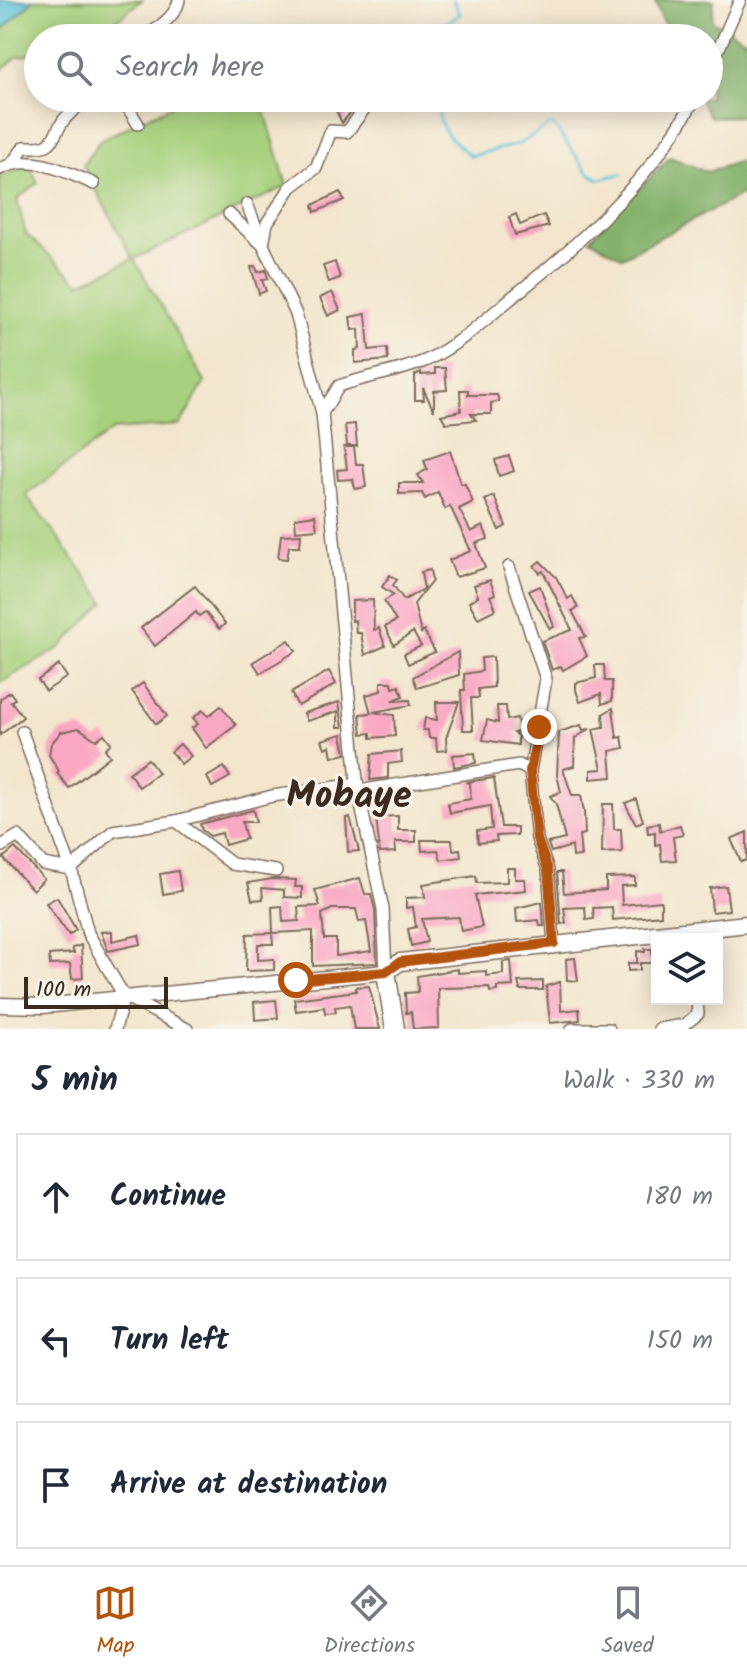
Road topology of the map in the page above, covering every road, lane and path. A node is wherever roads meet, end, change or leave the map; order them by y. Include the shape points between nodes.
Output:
1 (179, 0) edge
2 (740, 0) edge
3 (164, 24) edge
4 (723, 39) edge
5 (73, 112) edge
6 (131, 112) edge
7 (362, 112) edge
8 (687, 112) edge
9 (138, 124) dead end
10 (13, 162) junction
11 (0, 169) edge
12 (94, 184) dead end
13 (247, 204) dead end
14 (229, 214) dead end
15 (263, 245) junction
16 (322, 413) junction
17 (509, 567) dead end
18 (22, 732) dead end
19 (530, 771) junction
20 (358, 788) junction
21 (176, 821) junction
22 (0, 847) edge
23 (71, 869) junction
24 (276, 871) dead end
25 (747, 924) edge
26 (703, 933) edge
27 (651, 938) edge
28 (554, 943) junction
29 (386, 972) junction
30 (124, 996) junction
31 (0, 1005) edge
32 (697, 1005) edge
33 (115, 1029) edge
34 (187, 1029) edge
35 (395, 1029) edge
36 (572, 1029) edge
37 (609, 1029) edge
38 (659, 1029) edge

1 - 3 street via 177,11
2 - 4 street
5 - 10 street via 57,138 43,148 24,147
6 - 9 street
7 - 15 street via 347,132 331,131 316,168 291,187 267,223
8 - 16 street via 600,222 560,261 473,331 426,360 339,386
10 - 11 street
10 - 12 street via 65,171
13 - 15 street
14 - 15 street
15 - 16 street via 296,314
16 - 20 street
17 - 19 street via 546,679
18 - 23 street
19 - 20 street via 519,765
19 - 28 street via 537,839 548,870
20 - 21 street via 272,796
20 - 29 street via 383,909
21 - 23 street via 113,831
21 - 24 street via 232,864
22 - 23 street via 18,836 43,864
23 - 30 street via 88,933
25 - 26 main road
27 - 28 main road
28 - 29 main road via 400,962
29 - 30 street
29 - 35 main road
30 - 31 street via 43,1006
30 - 33 street
30 - 34 street
32 - 38 street via 698,1014 684,1025
36 - 37 street

